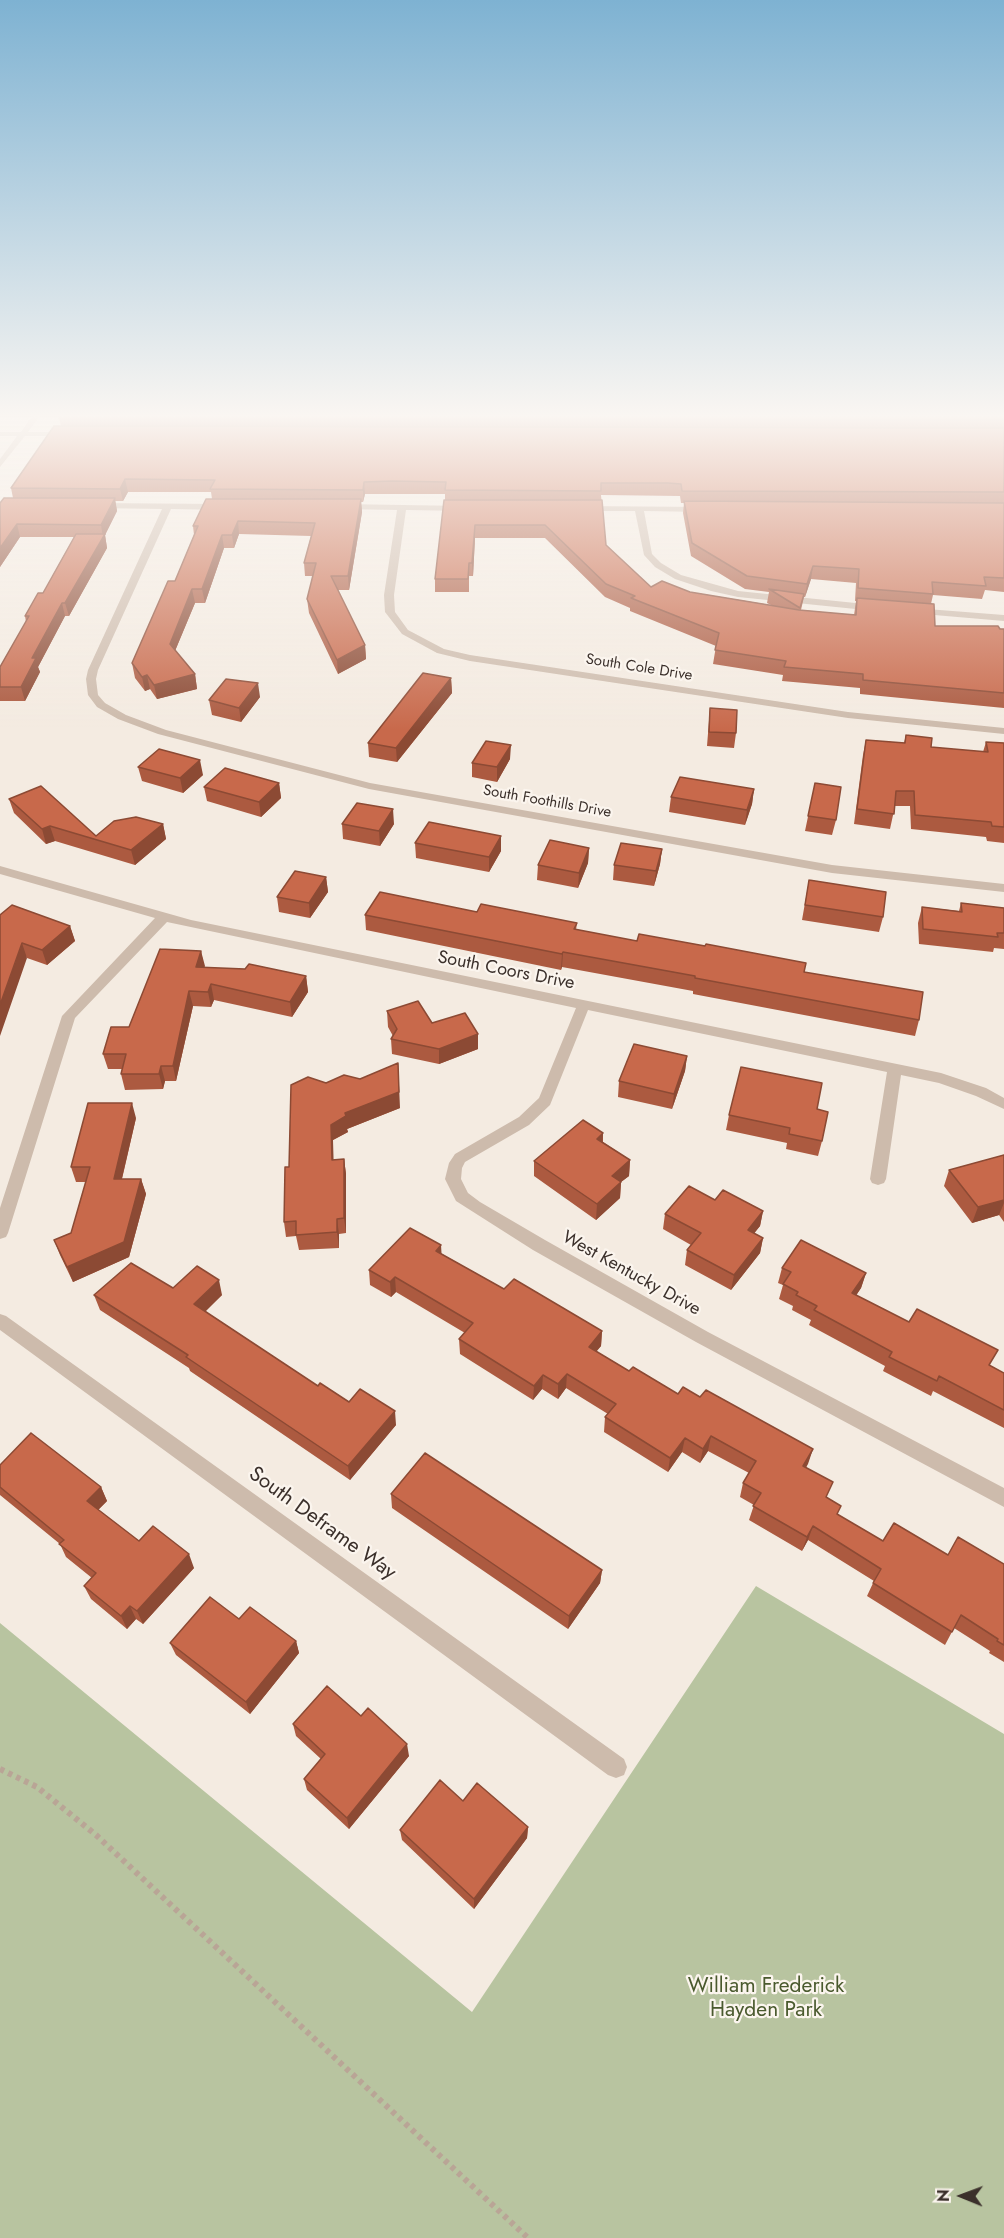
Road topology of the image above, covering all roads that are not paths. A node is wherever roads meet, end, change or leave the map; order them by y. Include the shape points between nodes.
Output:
1 (161, 520) edge
2 (400, 520) edge
3 (641, 520) edge
4 (886, 609) edge
5 (898, 610) edge
6 (1004, 618) edge
7 (1004, 730) edge
8 (0, 870) edge
9 (1004, 888) edge
10 (163, 918) junction
11 (584, 1004) junction
12 (895, 1069) junction
13 (1004, 1104) edge
14 (878, 1179) dead end
15 (0, 1233) edge
16 (0, 1321) edge
17 (1004, 1498) edge
18 (616, 1767) dead end

1 - 9 street, South Foothills Drive via 96,661 91,680 97,701 122,717 149,728 369,786 832,869
2 - 7 street, South Cole Drive via 390,612 405,632 441,651 848,715
3 - 4 street via 648,555 678,577 738,594
5 - 6 street
8 - 10 street, South Coors Drive
10 - 11 street, South Coors Drive
10 - 15 street via 69,1016
11 - 12 street, South Coors Drive
11 - 17 street, West Kentucky Drive via 545,1101 524,1121 460,1158 454,1167 453,1179 462,1197 702,1337
12 - 13 street, South Coors Drive via 962,1084
12 - 14 street
16 - 18 street, South Deframe Way

